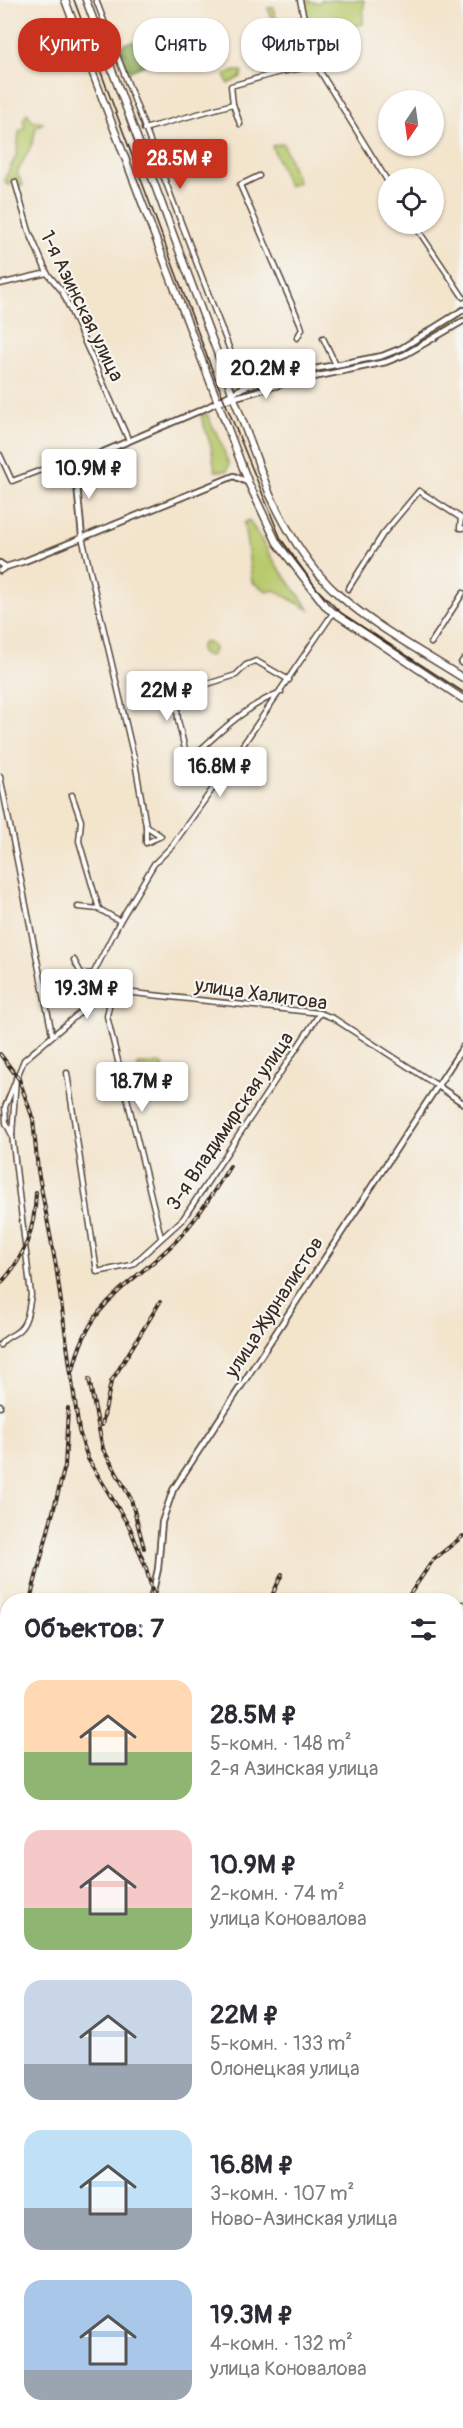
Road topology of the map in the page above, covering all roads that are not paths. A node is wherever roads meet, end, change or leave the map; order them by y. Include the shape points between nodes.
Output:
1 (65, 0) edge
2 (86, 0) edge
3 (96, 0) edge
4 (300, 0) edge
5 (93, 18) edge
6 (103, 18) edge
7 (304, 18) edge
8 (121, 68) edge
9 (113, 72) edge
10 (281, 72) edge
11 (320, 72) edge
12 (233, 106) junction
13 (240, 124) dead end
14 (144, 129) junction
15 (379, 168) edge
16 (259, 176) dead end
17 (15, 182) dead end
18 (421, 234) edge
19 (47, 273) junction
20 (0, 284) edge
21 (463, 297) edge
22 (463, 310) edge
23 (463, 321) edge
24 (297, 338) dead end
25 (322, 338) dead end
26 (336, 366) junction
27 (244, 387) junction
28 (235, 394) junction
29 (218, 402) junction
30 (129, 441) junction
31 (0, 455) edge
32 (75, 464) junction
33 (249, 484) junction
34 (463, 528) edge
35 (82, 537) junction
36 (0, 562) edge
37 (6, 567) junction
38 (0, 571) edge
39 (348, 589) dead end
40 (463, 593) edge
41 (333, 613) junction
42 (431, 643) dead end
43 (463, 678) edge
44 (289, 680) junction
45 (281, 692) junction
46 (463, 699) edge
47 (0, 776) edge
48 (72, 795) dead end
49 (146, 826) junction
50 (78, 907) dead end
51 (99, 909) junction
52 (120, 921) junction
53 (74, 960) dead end
54 (93, 974) junction
55 (112, 992) junction
56 (103, 993) junction
57 (320, 1013) junction
58 (52, 1034) junction
59 (463, 1047) edge
60 (67, 1073) dead end
61 (16, 1078) junction
62 (438, 1086) junction
63 (463, 1103) edge
64 (12, 1135) junction
65 (161, 1237) junction
66 (0, 1345) edge
67 (153, 1593) edge

1 - 29 main road
2 - 5 main road
3 - 6 street
4 - 7 street
8 - 14 street
9 - 28 main road
10 - 12 street via 231,86
11 - 15 street
12 - 13 street
12 - 14 street
14 - 27 street
16 - 24 street via 240,185 300,322 302,329
17 - 19 street, 1-я Азинская улица via 29,231
18 - 21 street
19 - 20 street
19 - 30 street, 1-я Азинская улица via 62,291
22 - 26 street via 402,348
23 - 28 street via 386,362
25 - 26 street
26 - 27 street
27 - 28 street
28 - 29 street
28 - 43 main road via 270,495 308,560 342,598
29 - 30 street
29 - 33 main road
30 - 32 street
31 - 32 street via 12,481 49,467
32 - 35 street
33 - 35 street via 234,476
33 - 41 main road via 277,543
34 - 39 street via 461,518 419,491 383,534
35 - 37 street
35 - 49 street via 135,762
36 - 37 street
37 - 38 street
40 - 42 street
41 - 44 street
41 - 46 main road
44 - 45 street
44 - 45 street via 256,661 236,675 176,694 187,758 239,714
45 - 52 street via 172,846 154,864
47 - 58 street
48 - 51 street via 81,821 79,841
49 - 49 street via 153,831 161,836 146,843
50 - 51 street
51 - 52 street
52 - 54 street
53 - 54 street via 81,973
54 - 56 street
55 - 56 street, улица Халитова
55 - 57 street, улица Халитова
55 - 65 street via 107,1016
56 - 58 street
57 - 62 street, улица Халитова
57 - 65 street, 3-я Владимирская улица via 183,1219
58 - 61 street via 24,1060
59 - 62 street, улица Журналистов
60 - 65 street, 3-я Владимирская улица via 97,1272 132,1265
61 - 64 street
61 - 64 street via 5,1107
62 - 63 street, улица Халитова
62 - 67 street, улица Журналистов via 173,1490 162,1522 159,1569
64 - 66 street via 31,1295 20,1330

